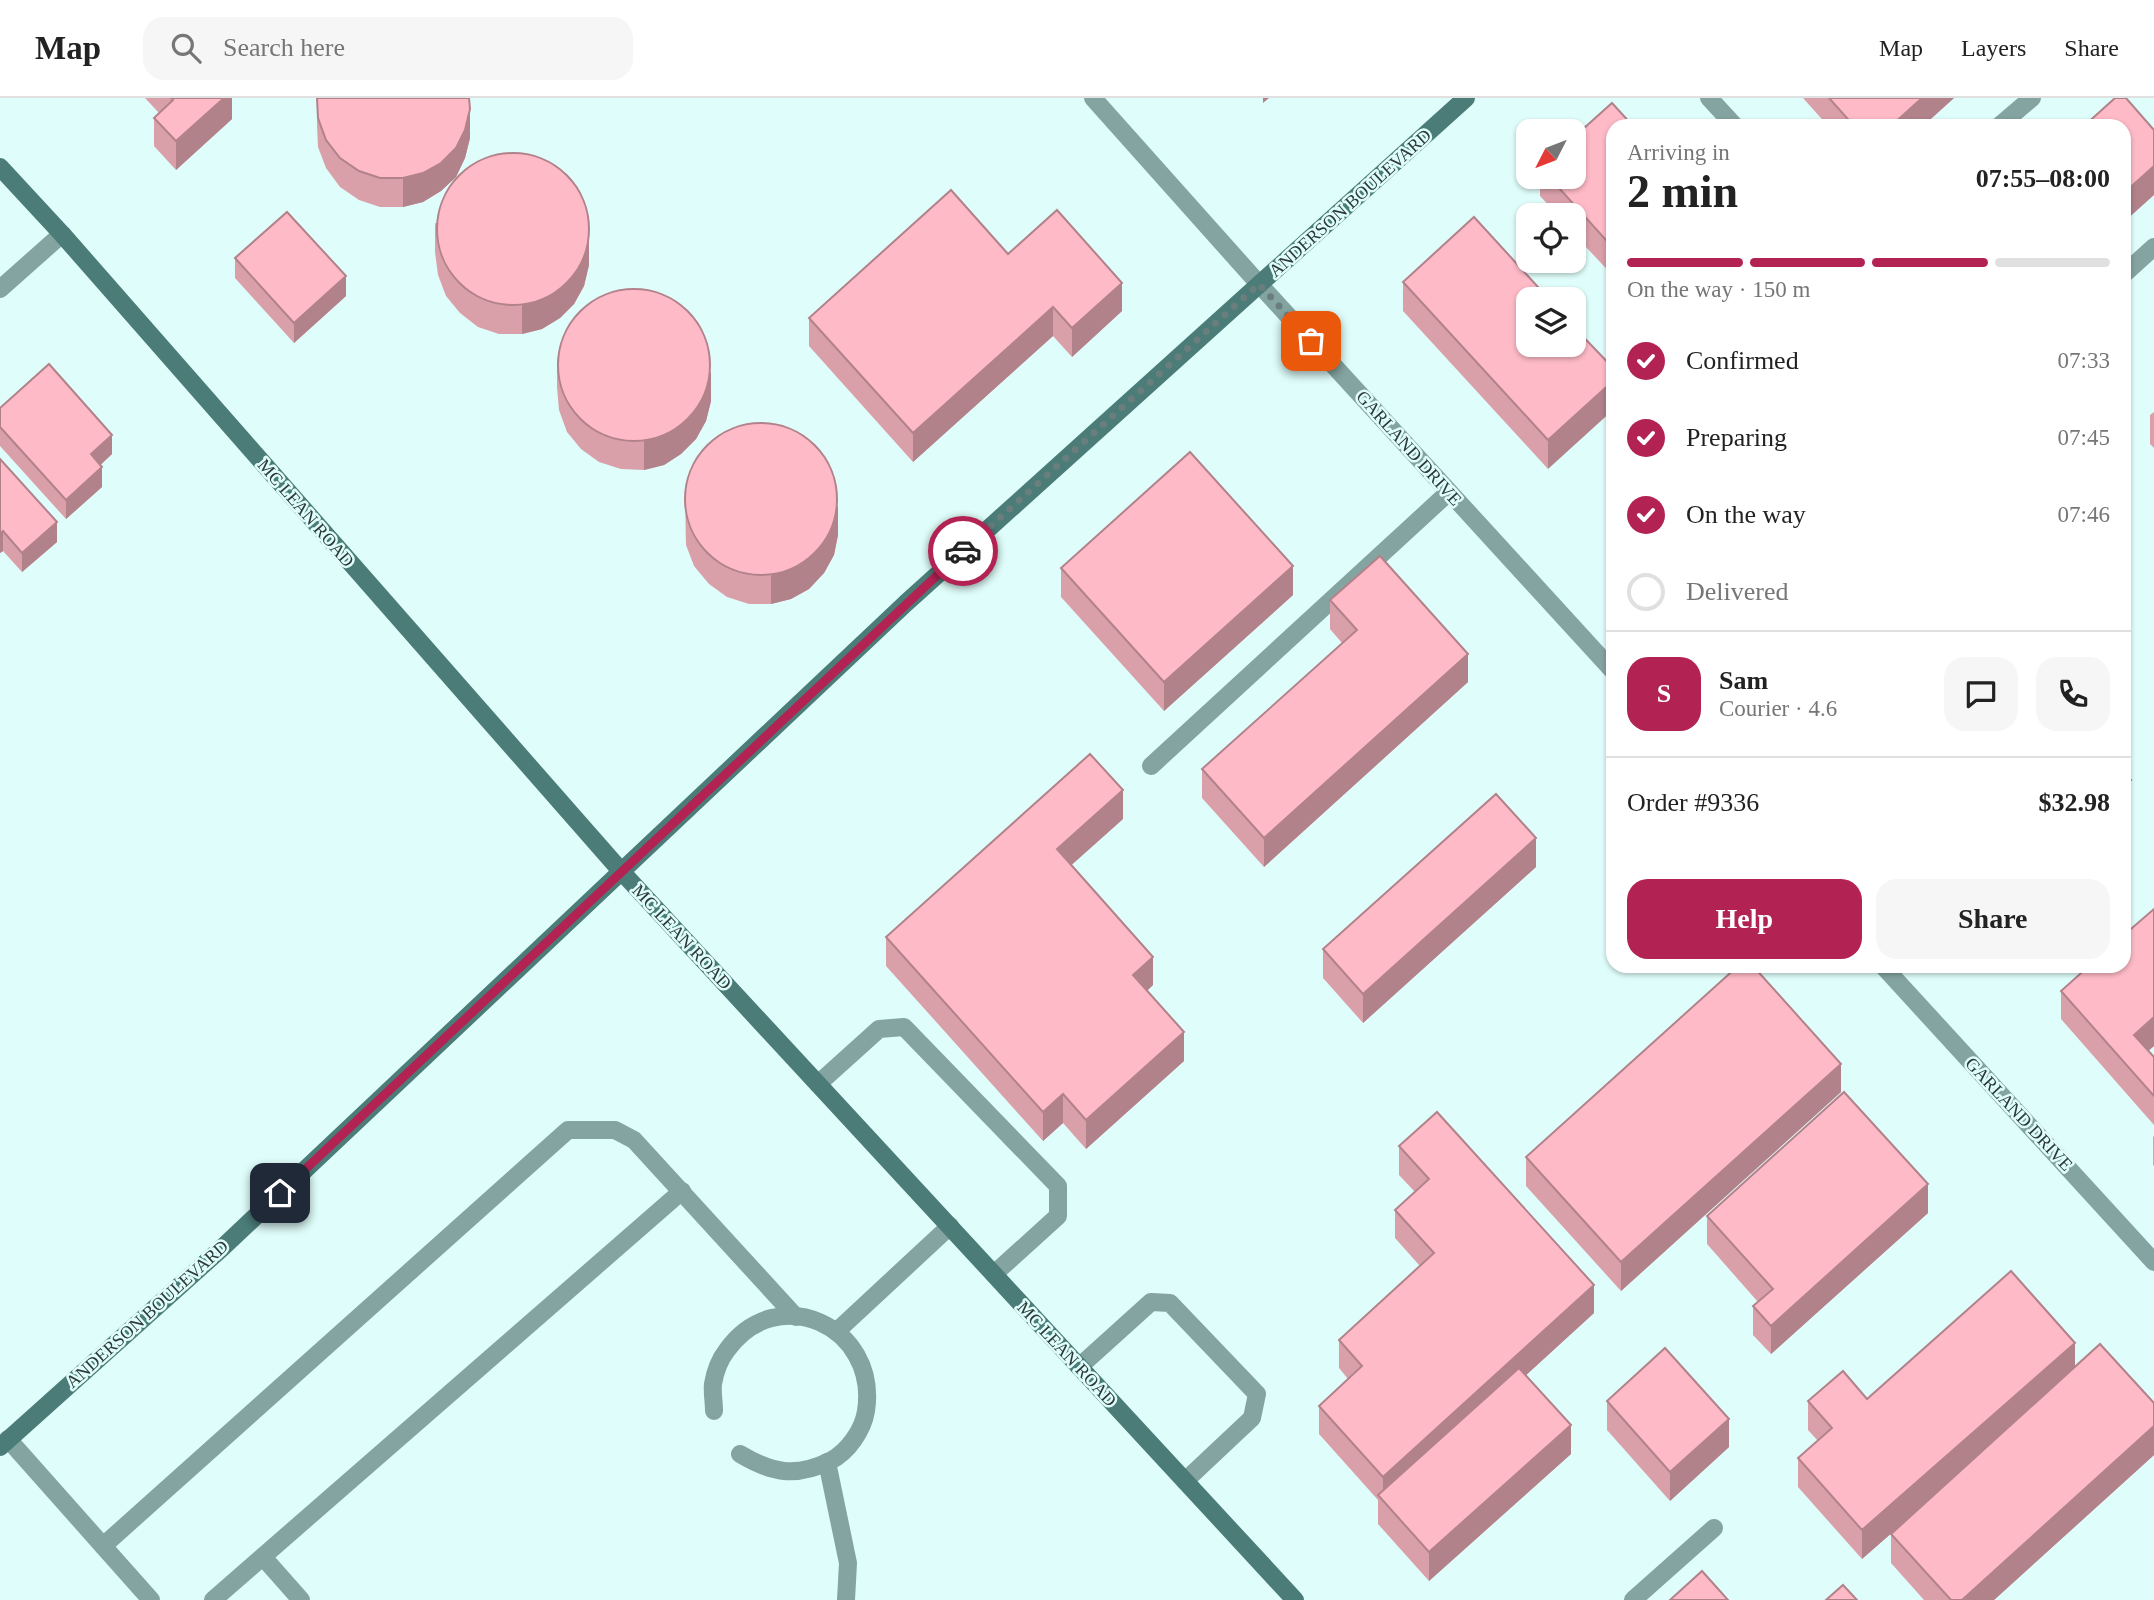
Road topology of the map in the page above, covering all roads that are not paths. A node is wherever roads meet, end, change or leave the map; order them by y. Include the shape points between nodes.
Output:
1 (1093, 98) edge
2 (1466, 98) edge
3 (1709, 98) edge
4 (2032, 98) edge
5 (1728, 119) edge
6 (2007, 119) edge
7 (0, 167) edge
8 (62, 234) junction
9 (2154, 247) edge
10 (2131, 268) edge
11 (1259, 284) junction
12 (0, 289) edge
13 (1449, 492) junction
14 (1606, 663) edge
15 (1151, 766) dead end
16 (621, 872) junction
17 (1889, 973) edge
18 (818, 1084) junction
19 (682, 1191) junction
20 (950, 1226) junction
21 (2154, 1262) edge
22 (994, 1274) junction
23 (796, 1317) junction
24 (837, 1331) junction
25 (1079, 1367) junction
26 (714, 1411) dead end
27 (4, 1443) edge
28 (740, 1454) dead end
29 (827, 1462) junction
30 (1185, 1481) junction
31 (1714, 1528) dead end
32 (103, 1546) junction
33 (263, 1557) junction
34 (151, 1600) edge
35 (213, 1600) edge
36 (301, 1600) edge
37 (846, 1600) edge
38 (1295, 1600) edge
39 (1633, 1600) edge

1 - 11 street, GARLAND DRIVE
2 - 11 street, ANDERSON BOULEVARD
3 - 5 street
4 - 6 street
7 - 8 street, MC LEAN ROAD
8 - 12 street
8 - 16 street, MC LEAN ROAD
9 - 10 street
11 - 13 street, GARLAND DRIVE
11 - 16 street, ANDERSON BOULEVARD via 906,603
13 - 14 street, GARLAND DRIVE
13 - 15 street
16 - 18 street, MC LEAN ROAD
16 - 27 street, ANDERSON BOULEVARD via 222,1248
17 - 21 street, GARLAND DRIVE
18 - 20 street, MC LEAN ROAD
18 - 22 street via 879,1029 904,1027 1058,1186 1058,1216
19 - 23 street
19 - 32 street via 634,1140 615,1130 568,1130
19 - 33 street
20 - 22 street, MC LEAN ROAD
20 - 24 street
22 - 25 street, MC LEAN ROAD
23 - 24 street
23 - 26 street via 759,1322 736,1337 720,1359 713,1384
24 - 29 street via 854,1348 865,1370 869,1395 865,1420 853,1442
25 - 30 street, MC LEAN ROAD
25 - 30 street via 1151,1302 1170,1303 1256,1394 1252,1418
27 - 32 street
28 - 29 street via 786,1472 811,1470
29 - 37 street via 848,1563
30 - 38 street, MC LEAN ROAD
31 - 39 street
32 - 34 street
33 - 35 street
33 - 36 street

